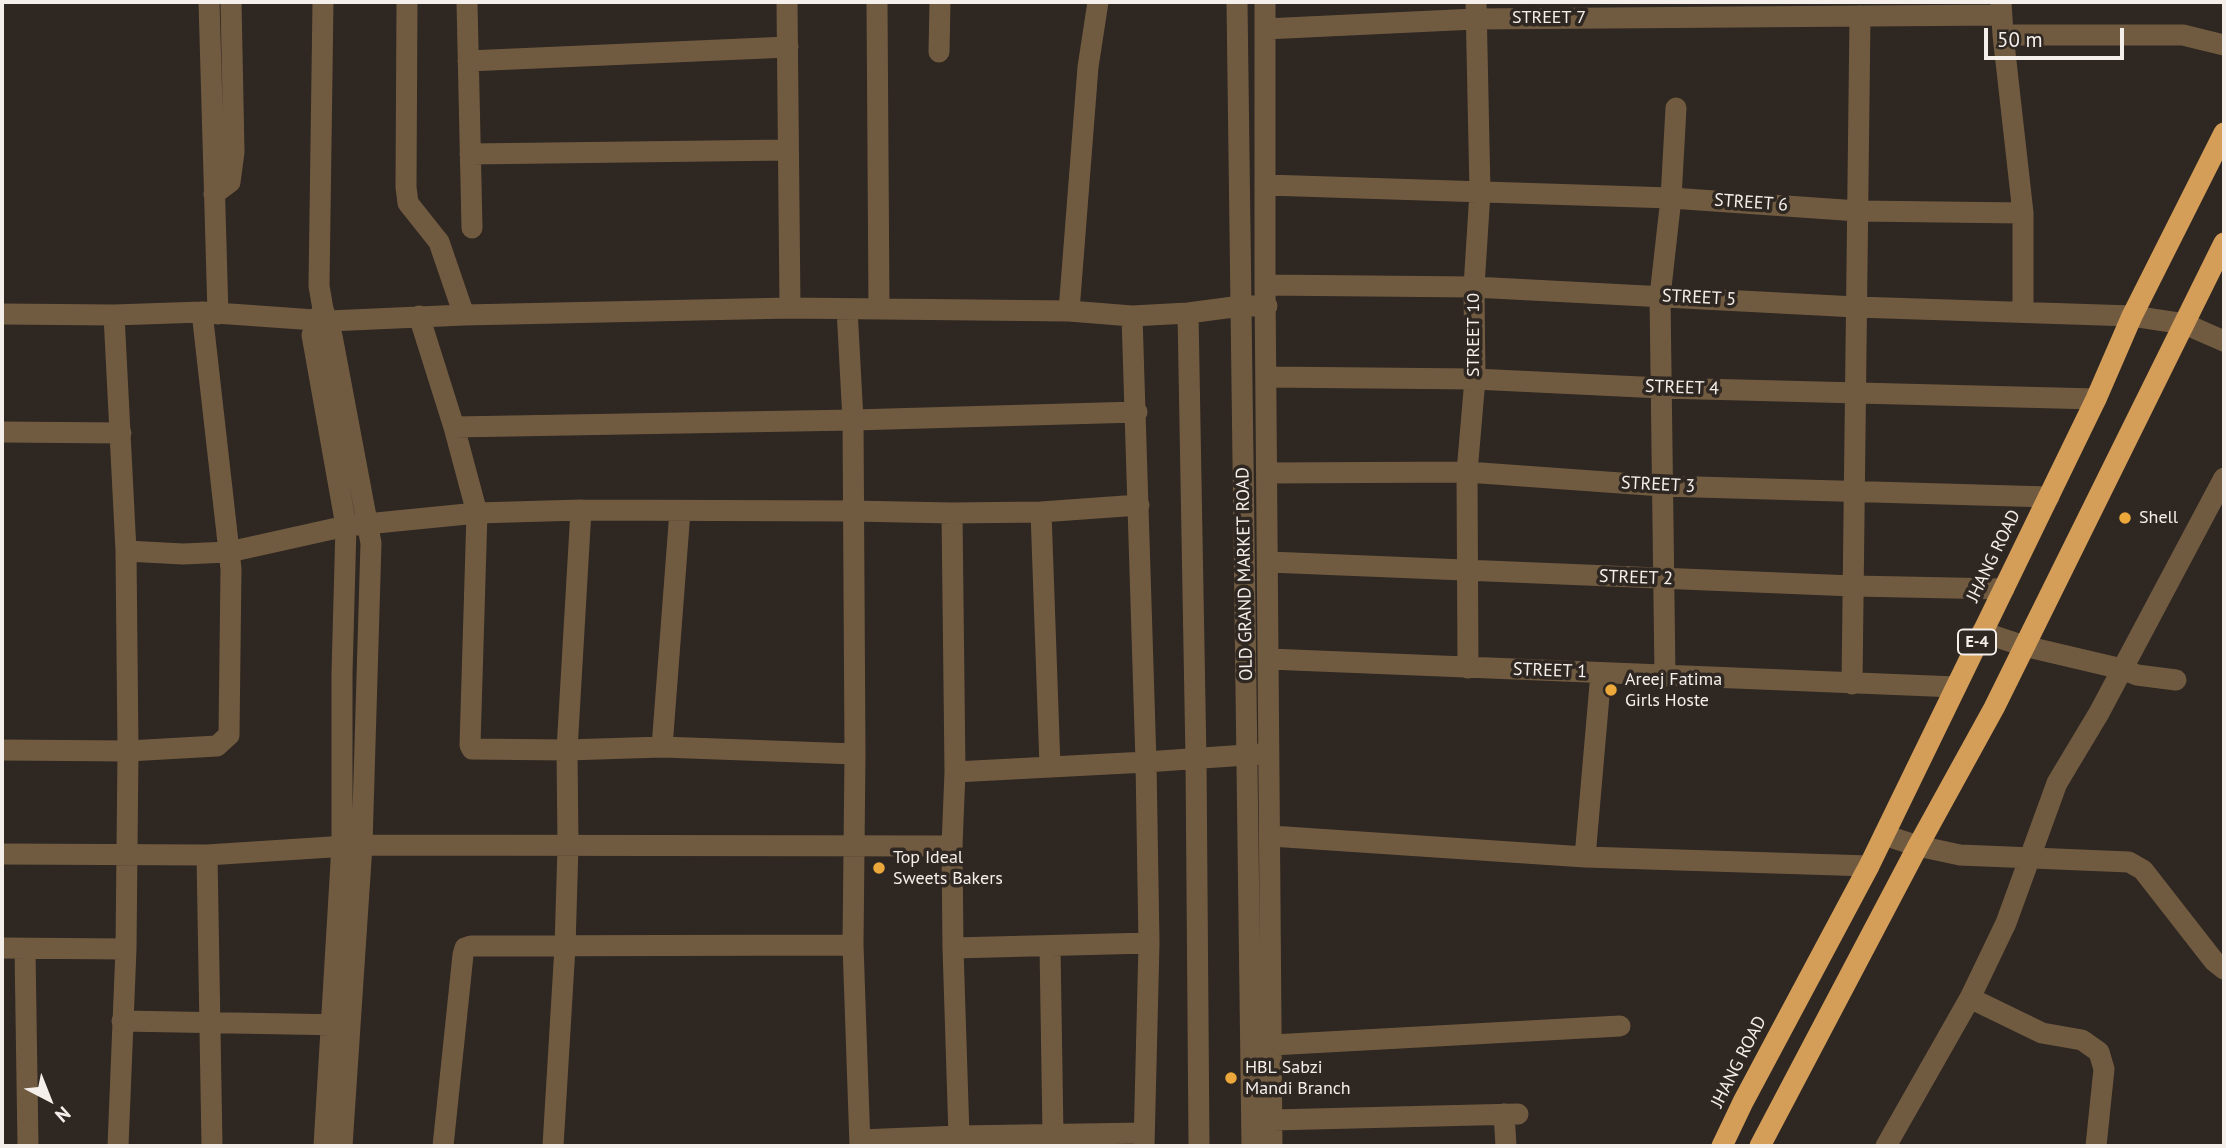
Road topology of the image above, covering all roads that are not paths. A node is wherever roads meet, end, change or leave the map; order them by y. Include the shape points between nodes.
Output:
1 (209, 2) edge
2 (231, 2) edge
3 (323, 2) edge
4 (407, 2) edge
5 (467, 2) edge
6 (787, 2) edge
7 (877, 2) edge
8 (940, 2) edge
9 (1098, 2) edge
10 (1237, 2) edge
11 (1265, 2) edge
12 (1476, 10) edge
13 (1860, 16) junction
14 (2002, 17) edge
15 (1265, 29) junction
16 (2224, 45) edge
17 (788, 47) junction
18 (939, 52) dead end
19 (468, 61) junction
20 (1676, 108) dead end
21 (2224, 133) edge
22 (788, 150) junction
23 (470, 154) junction
24 (1266, 185) junction
25 (1480, 191) junction
26 (214, 194) junction
27 (1671, 198) junction
28 (1858, 211) junction
29 (2024, 213) junction
30 (472, 228) dead end
31 (2224, 243) edge
32 (1474, 287) junction
33 (1266, 295) junction
34 (1660, 296) junction
35 (1241, 306) junction
36 (1856, 307) junction
37 (790, 308) junction
38 (847, 309) junction
39 (879, 309) junction
40 (1069, 311) junction
41 (2024, 312) junction
42 (210, 313) junction
43 (1188, 313) junction
44 (2, 314) edge
45 (114, 315) junction
46 (464, 315) junction
47 (419, 316) junction
48 (1132, 316) junction
49 (2132, 316) junction
50 (323, 317) junction
51 (2185, 324) junction
52 (2224, 341) edge
53 (1268, 377) junction
54 (1475, 379) junction
55 (1661, 388) junction
56 (1855, 393) junction
57 (2096, 399) junction
58 (1137, 412) junction
59 (853, 420) junction
60 (454, 427) junction
61 (2, 432) edge
62 (121, 433) junction
63 (1467, 472) junction
64 (1268, 473) junction
65 (2224, 478) edge
66 (1662, 486) junction
67 (1854, 493) junction
68 (2049, 497) junction
69 (1139, 505) junction
70 (581, 510) junction
71 (680, 511) junction
72 (852, 511) junction
73 (1041, 512) junction
74 (477, 513) junction
75 (951, 513) junction
76 (357, 525) junction
77 (126, 551) junction
78 (229, 552) junction
79 (1269, 562) junction
80 (1466, 571) junction
81 (1664, 579) junction
82 (1853, 586) junction
83 (2004, 589) junction
84 (1982, 632) junction
85 (2024, 646) junction
86 (1269, 659) junction
87 (1468, 668) junction
88 (2122, 669) junction
89 (1601, 673) junction
90 (1665, 676) junction
91 (2176, 680) dead end
92 (1852, 684) junction
93 (1956, 687) junction
94 (662, 747) junction
95 (2, 750) edge
96 (567, 750) junction
97 (128, 751) junction
98 (1269, 753) junction
99 (855, 754) junction
100 (1248, 754) junction
101 (1196, 759) junction
102 (1146, 762) junction
103 (1050, 766) junction
104 (955, 772) junction
105 (1884, 835) junction
106 (1270, 836) junction
107 (352, 845) junction
108 (854, 845) junction
109 (568, 846) junction
110 (952, 846) junction
111 (1918, 846) junction
112 (2, 854) edge
113 (127, 855) junction
114 (207, 855) junction
115 (1585, 857) junction
116 (2029, 858) junction
117 (1869, 866) junction
118 (1149, 943) junction
119 (853, 945) junction
120 (1050, 946) junction
121 (565, 947) junction
122 (2, 948) edge
123 (25, 948) junction
124 (953, 948) junction
125 (127, 949) junction
126 (2224, 969) edge
127 (1970, 998) junction
128 (122, 1021) junction
129 (210, 1022) junction
130 (341, 1024) junction
131 (1620, 1026) dead end
132 (1272, 1045) junction
133 (1272, 1120) junction
134 (1053, 1135) junction
135 (958, 1136) junction
136 (1144, 1139) edge
137 (860, 1143) edge
138 (28, 1146) edge
139 (118, 1146) edge
140 (212, 1146) edge
141 (324, 1146) edge
142 (342, 1146) edge
143 (443, 1146) edge
144 (553, 1146) edge
145 (1199, 1146) edge
146 (1252, 1146) edge
147 (1272, 1146) edge
148 (1506, 1146) edge
149 (1722, 1146) edge
150 (1760, 1146) edge
151 (1886, 1146) edge
152 (2096, 1146) edge

1 - 26 street
2 - 26 street via 234,152 230,183
3 - 50 street via 319,286
4 - 46 street via 408,203 439,242
5 - 19 street
6 - 17 street
7 - 39 street
8 - 18 street
9 - 40 street via 1088,67
10 - 35 street, OLD GRAND MARKET ROAD
11 - 15 street, OLD GRAND MARKET ROAD
12 - 13 street, STREET 7
12 - 15 street, STREET 7
12 - 25 street, STREET 10
13 - 14 street, STREET 7
13 - 28 street
14 - 16 street, STREET 7 via 2183,35
14 - 29 street
15 - 24 street, OLD GRAND MARKET ROAD
17 - 19 street
17 - 22 street
19 - 23 street
20 - 27 street
21 - 49 highway, JHANG ROAD / E-4
22 - 23 street
22 - 37 street
23 - 30 street
24 - 25 street, STREET 6
24 - 33 street, OLD GRAND MARKET ROAD
25 - 27 street, STREET 6
25 - 32 street, STREET 10
26 - 42 street
27 - 28 street, STREET 6
27 - 34 street
28 - 29 street, STREET 6
28 - 36 street
29 - 41 street
31 - 51 highway, E-4
32 - 33 street, STREET 5
32 - 34 street, STREET 5
32 - 54 street, STREET 10
33 - 35 street, STREET 5
33 - 53 street, OLD GRAND MARKET ROAD
34 - 36 street, STREET 5
34 - 55 street
35 - 43 street, STREET 5
35 - 100 street, OLD GRAND MARKET ROAD
36 - 41 street, STREET 5
36 - 56 street
37 - 38 street, STREET 5
37 - 46 street, STREET 5
38 - 39 street, STREET 5
38 - 59 street
39 - 40 street, STREET 5
40 - 48 street, STREET 5
41 - 49 street, STREET 5
42 - 45 street, STREET 5
42 - 50 street, STREET 5
42 - 78 street
43 - 48 street, STREET 5
43 - 101 street
44 - 45 street, STREET 5
45 - 62 street
46 - 47 street, STREET 5
47 - 50 street, STREET 5
47 - 60 street
48 - 58 street
49 - 51 street, STREET 5
49 - 57 highway, JHANG ROAD / E-4
50 - 76 street via 312,335
51 - 52 street, STREET 5
51 - 85 highway, E-4
53 - 54 street, STREET 4
53 - 64 street, OLD GRAND MARKET ROAD
54 - 55 street, STREET 4
54 - 63 street, STREET 10
55 - 56 street, STREET 4
55 - 66 street
56 - 57 street, STREET 4
56 - 67 street
57 - 68 highway, JHANG ROAD / E-4
58 - 59 street
58 - 69 street
59 - 60 street
59 - 72 street
60 - 74 street
61 - 62 street
62 - 77 street
63 - 64 street, STREET 3
63 - 66 street, STREET 3
63 - 80 street, STREET 10
64 - 79 street, OLD GRAND MARKET ROAD
65 - 88 street
66 - 67 street, STREET 3
66 - 81 street
67 - 68 street, STREET 3
67 - 82 street
68 - 83 highway, JHANG ROAD / E-4
69 - 73 street
69 - 102 street
70 - 71 street
70 - 74 street
70 - 96 street
71 - 72 street
71 - 94 street
72 - 75 street
72 - 99 street
73 - 75 street
73 - 103 street
74 - 76 street
74 - 96 street via 470,745 476,750
75 - 104 street
76 - 78 street
76 - 107 street via 370,543 371,569
77 - 78 street
77 - 97 street
78 - 97 street via 229,735 217,746
79 - 80 street, STREET 2
79 - 86 street, OLD GRAND MARKET ROAD
80 - 81 street, STREET 2
80 - 87 street, STREET 10
81 - 82 street, STREET 2
81 - 90 street
82 - 83 street, STREET 2
82 - 92 street
83 - 84 highway, JHANG ROAD / E-4
84 - 85 street
84 - 93 highway, JHANG ROAD / E-4
85 - 88 street
85 - 111 highway, E-4
86 - 87 street, STREET 1
86 - 98 street, OLD GRAND MARKET ROAD
87 - 89 street, STREET 1
88 - 91 street
88 - 116 street via 2057,783
89 - 90 street, STREET 1
89 - 115 street
90 - 92 street, STREET 1
92 - 93 street, STREET 1
93 - 105 highway, JHANG ROAD / E-4
94 - 96 street
94 - 99 street
95 - 97 street
96 - 109 street
97 - 113 street
98 - 100 street
98 - 106 street, OLD GRAND MARKET ROAD
99 - 108 street
100 - 101 street
100 - 146 street, OLD GRAND MARKET ROAD
101 - 102 street
101 - 145 street
102 - 103 street
102 - 118 street
103 - 104 street
104 - 110 street
105 - 111 street
105 - 117 highway, JHANG ROAD / E-4
106 - 115 street
106 - 132 street, OLD GRAND MARKET ROAD
107 - 109 street
107 - 114 street
107 - 130 street
108 - 109 street
108 - 110 street
108 - 119 street
109 - 121 street
110 - 124 street
111 - 116 street via 1960,855
111 - 150 highway, E-4
112 - 113 street
113 - 114 street
113 - 125 street
114 - 129 street
115 - 117 street
116 - 126 street via 2129,862 2143,870
116 - 127 street via 2006,923
117 - 149 highway, JHANG ROAD / E-4
118 - 120 street
118 - 136 street
119 - 121 street
119 - 137 street
120 - 124 street
120 - 134 street
121 - 143 street via 465,948
121 - 144 street
122 - 123 street
123 - 125 street
123 - 138 street
124 - 135 street
125 - 128 street
127 - 151 street
127 - 152 street via 2042,1034 2082,1040 2099,1052 2104,1069
128 - 129 street
128 - 139 street
129 - 130 street
129 - 140 street
130 - 141 street
130 - 142 street
131 - 132 street
132 - 133 street, OLD GRAND MARKET ROAD
133 - 147 street, OLD GRAND MARKET ROAD
133 - 148 street via 1511,1114
134 - 135 street
134 - 136 street
135 - 137 street

